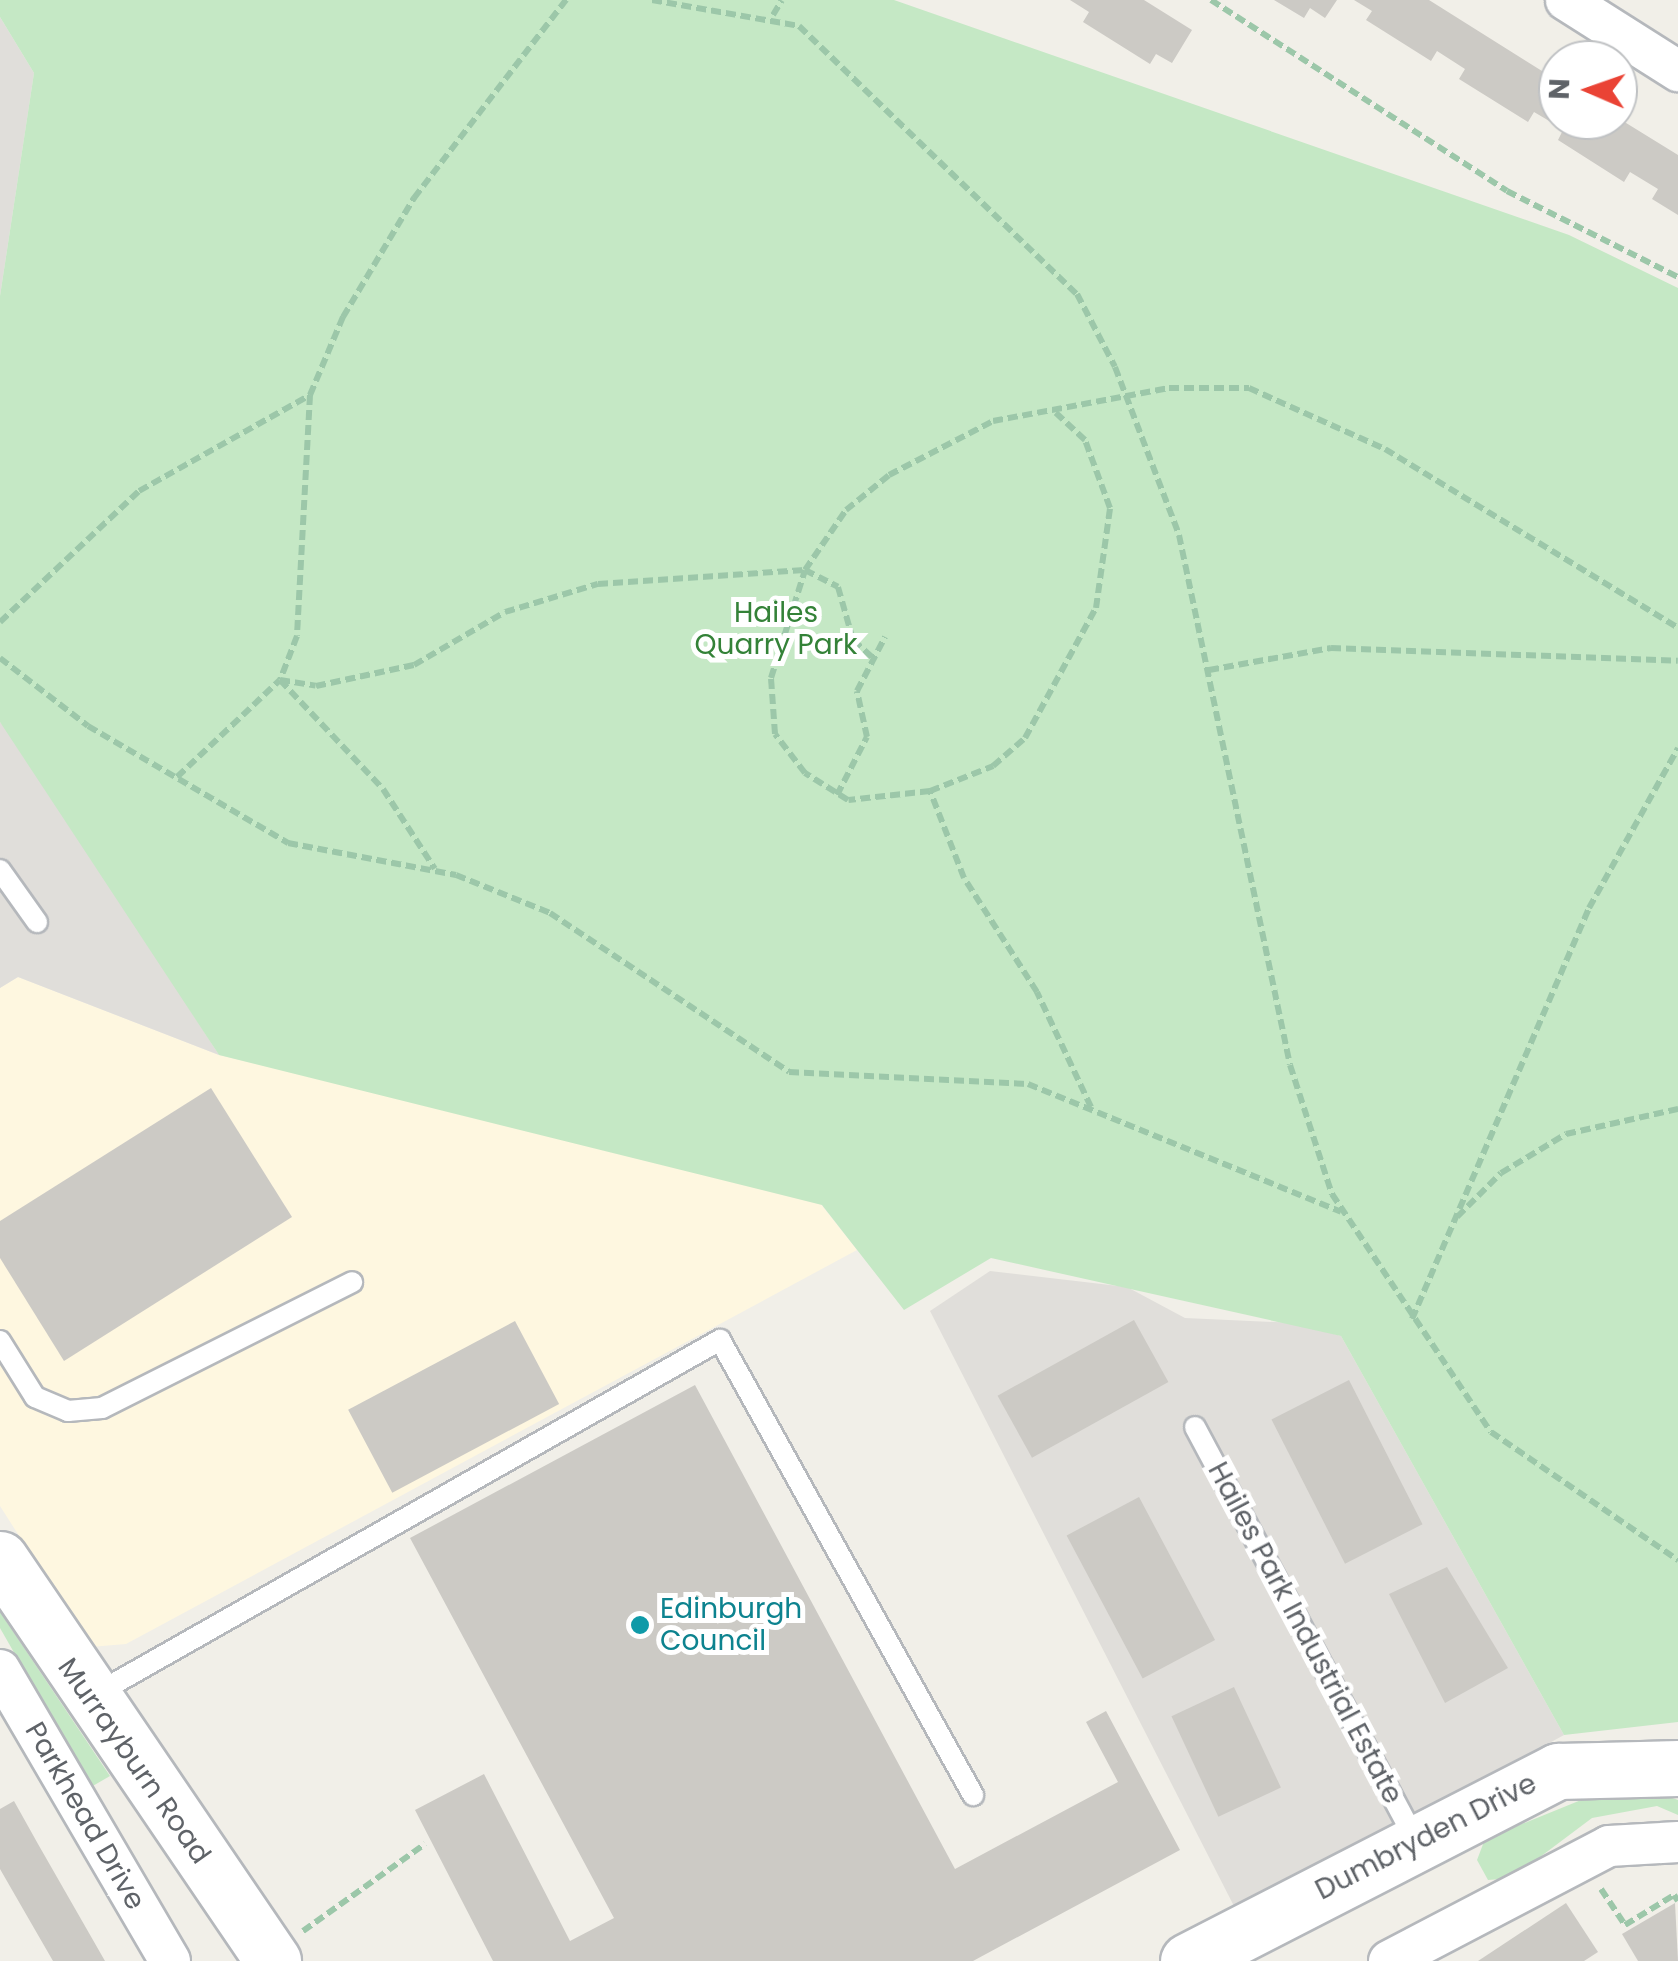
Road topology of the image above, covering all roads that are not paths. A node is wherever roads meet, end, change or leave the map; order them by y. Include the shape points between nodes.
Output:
1 (1566, 0) edge
2 (1678, 71) edge
3 (0, 870) edge
4 (37, 922) dead end
5 (352, 1282) dead end
6 (0, 1341) edge
7 (1194, 1427) dead end
8 (0, 1559) edge
9 (0, 1670) edge
10 (88, 1699) junction
11 (1678, 1768) edge
12 (973, 1795) dead end
13 (1415, 1839) junction
14 (1678, 1842) edge
15 (271, 1958) edge
16 (170, 1961) edge
17 (1188, 1961) edge
18 (1389, 1961) edge

1 - 2 street
3 - 4 lane
5 - 6 lane via 102,1408 68,1411 35,1397
7 - 13 lane, Hailes Park Industrial Estate
8 - 10 street, Murrayburn Road
9 - 16 street, Parkhead Drive
10 - 12 lane via 720,1340
10 - 15 street, Murrayburn Road
11 - 13 street, Dumbryden Drive via 1558,1772
13 - 17 street, Dumbryden Drive
14 - 18 street via 1643,1840 1581,1860

